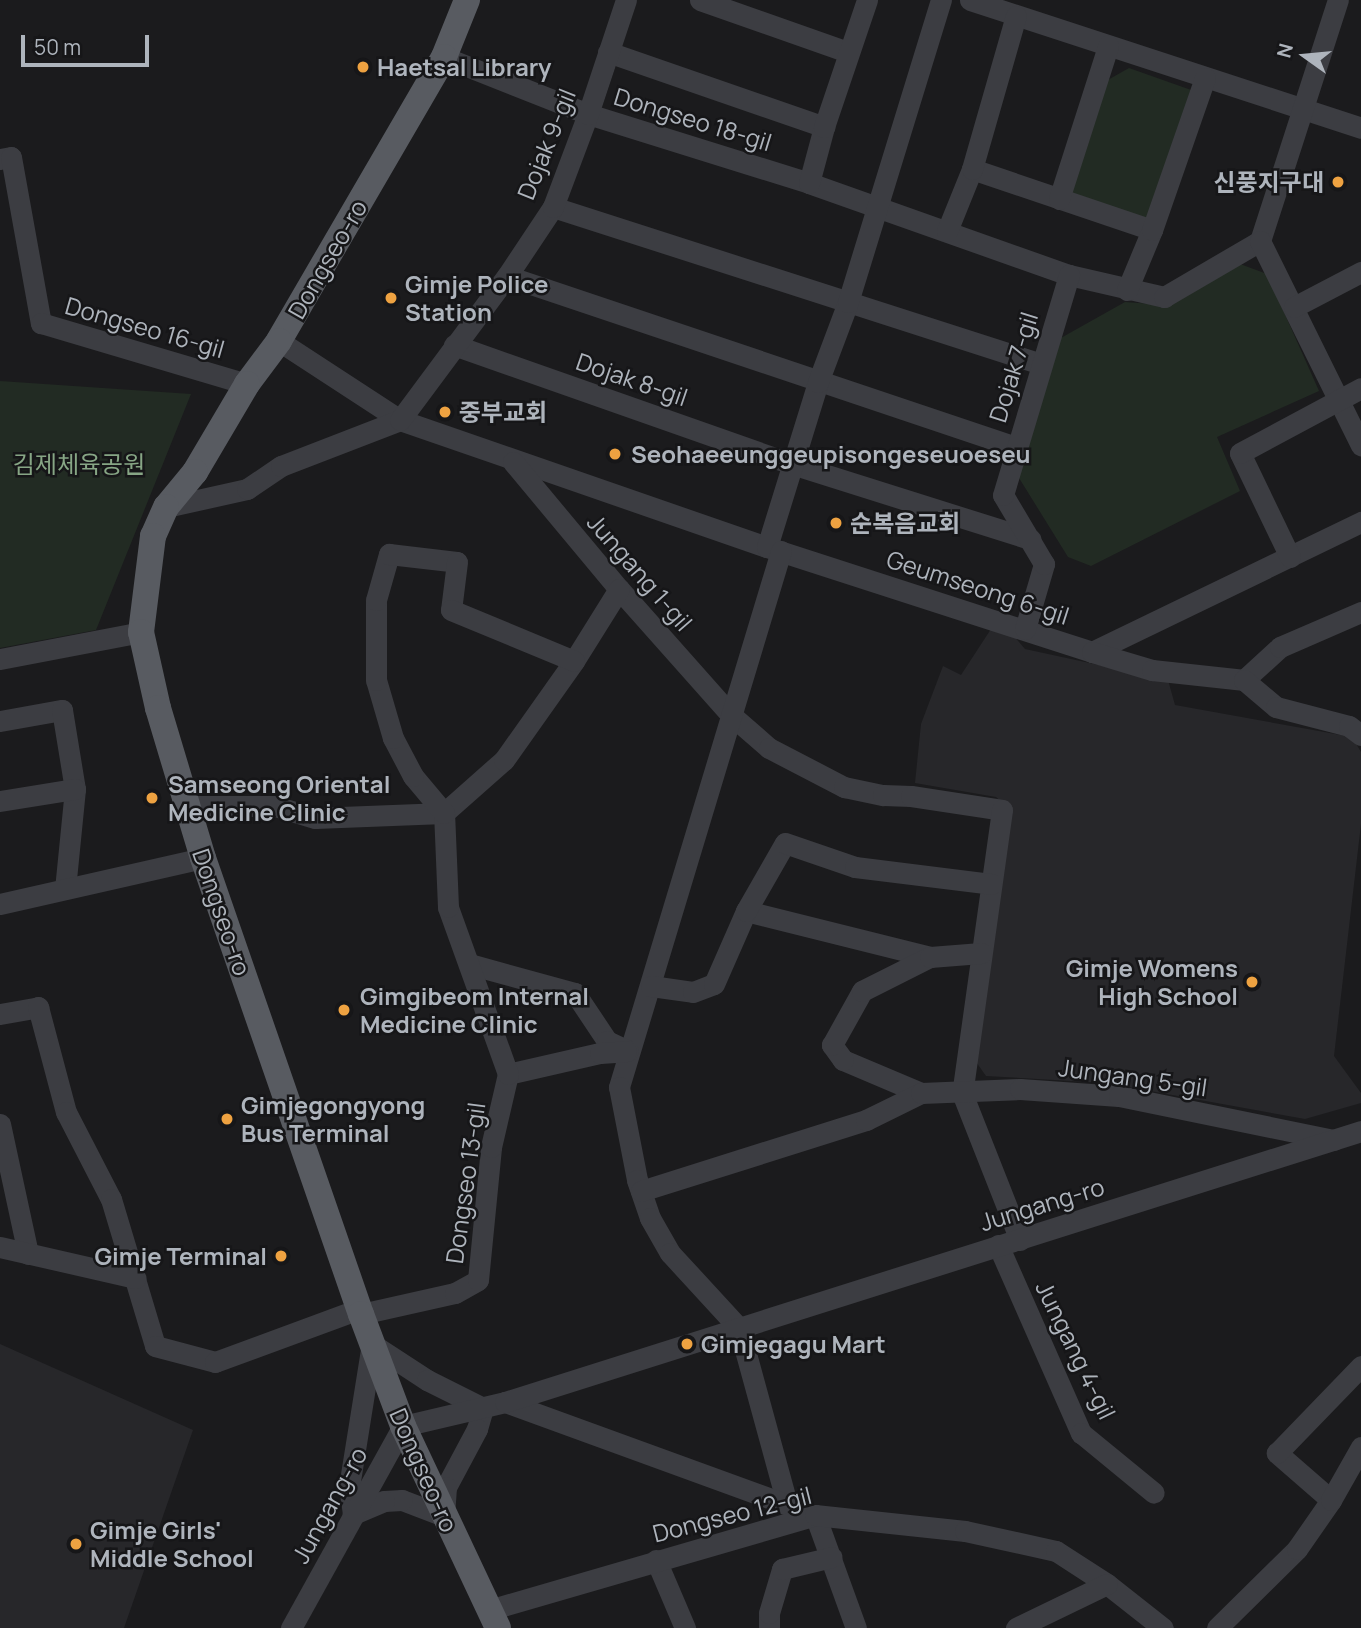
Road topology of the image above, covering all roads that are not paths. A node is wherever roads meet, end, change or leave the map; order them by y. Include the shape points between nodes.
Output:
1 (467, 0) edge
2 (626, 0) edge
3 (700, 0) edge
4 (867, 0) edge
5 (941, 0) edge
6 (970, 0) edge
7 (1338, 0) edge
8 (1016, 16) junction
9 (1108, 46) junction
10 (608, 52) junction
11 (848, 52) junction
12 (444, 57) junction
13 (1205, 78) junction
14 (1302, 110) junction
15 (589, 114) junction
16 (824, 127) junction
17 (1361, 128) edge
18 (0, 159) edge
19 (971, 169) junction
20 (810, 183) junction
21 (1059, 199) junction
22 (552, 207) junction
23 (877, 208) junction
24 (1152, 230) junction
25 (947, 231) junction
26 (1260, 241) junction
27 (1361, 272) edge
28 (1069, 275) junction
29 (508, 276) junction
30 (1127, 290) junction
31 (848, 302) junction
32 (1294, 307) junction
33 (279, 341) junction
34 (454, 345) junction
35 (1041, 364) junction
36 (817, 382) junction
37 (247, 384) junction
38 (1361, 388) edge
39 (1338, 400) junction
40 (400, 420) junction
41 (1361, 445) edge
42 (1016, 447) junction
43 (512, 461) junction
44 (792, 464) junction
45 (166, 507) junction
46 (1361, 522) edge
47 (1030, 539) junction
48 (774, 549) junction
49 (1290, 557) junction
50 (619, 589) junction
51 (1361, 611) edge
52 (1025, 629) junction
53 (141, 632) junction
54 (1092, 652) junction
55 (0, 659) edge
56 (574, 661) junction
57 (1244, 680) junction
58 (731, 715) junction
59 (0, 722) edge
60 (1361, 736) edge
61 (75, 789) junction
62 (0, 801) edge
63 (188, 806) junction
64 (444, 813) junction
65 (203, 858) junction
66 (991, 884) junction
67 (65, 889) junction
68 (0, 904) edge
69 (746, 911) junction
70 (981, 953) junction
71 (930, 957) junction
72 (469, 964) junction
73 (651, 986) junction
74 (0, 1014) edge
75 (628, 1051) junction
76 (508, 1074) junction
77 (921, 1093) junction
78 (962, 1093) junction
79 (1, 1129) edge
80 (1361, 1131) edge
81 (1335, 1140) junction
82 (641, 1191) junction
83 (1020, 1240) junction
84 (998, 1245) junction
85 (0, 1247) edge
86 (28, 1254) junction
87 (135, 1278) junction
88 (360, 1311) junction
89 (739, 1328) junction
90 (372, 1344) junction
91 (1361, 1366) edge
92 (505, 1402) junction
93 (483, 1408) junction
94 (403, 1426) junction
95 (1361, 1447) edge
96 (1154, 1493) dead end
97 (1331, 1500) junction
98 (787, 1504) junction
99 (353, 1514) junction
100 (816, 1515) junction
101 (444, 1516) junction
102 (832, 1557) junction
103 (656, 1560) junction
104 (1107, 1584) junction
105 (494, 1619) edge
106 (291, 1628) edge
107 (685, 1628) edge
108 (769, 1628) edge
109 (856, 1628) edge
110 (1016, 1628) edge
111 (1163, 1628) edge
112 (1217, 1628) edge

1 - 12 main road, Dongseo-ro
2 - 10 street, Dojak 9-gil
3 - 11 street
4 - 11 street
5 - 23 street
6 - 8 street
7 - 14 street
8 - 9 street
8 - 19 street
9 - 13 street
9 - 21 street
10 - 15 street, Dojak 9-gil
10 - 16 street
11 - 16 street
12 - 15 street, Dongseo 18-gil
12 - 33 main road, Dongseo-ro
13 - 14 street
13 - 24 street
14 - 17 street
14 - 26 street
15 - 20 street, Dongseo 18-gil
15 - 22 street, Dojak 9-gil
16 - 20 street
18 - 37 street, Dongseo 16-gil via 11,157 41,323
19 - 21 street
19 - 25 street
20 - 23 street, Dongseo 18-gil
21 - 24 street
22 - 29 street, Dojak 9-gil
22 - 31 street
23 - 25 street
23 - 31 street
24 - 30 street
25 - 28 street
26 - 30 street via 1164,297
26 - 32 street
27 - 32 street
28 - 30 street
28 - 35 street, Dojak 7-gil
29 - 34 street, Dojak 9-gil
29 - 36 street
31 - 35 street
31 - 36 street
32 - 39 street
33 - 37 main road, Dongseo-ro
33 - 40 street, Geumseong 6-gil
34 - 40 street, Dojak 9-gil
34 - 44 street, Dojak 8-gil
35 - 42 street, Dojak 7-gil
36 - 42 street
36 - 44 street
37 - 45 main road, Dongseo-ro via 195,472
38 - 39 street
39 - 41 street
39 - 49 street via 1240,453
40 - 43 street, Geumseong 6-gil
40 - 45 street via 281,466 247,489
42 - 47 street, Dojak 7-gil via 1003,495
43 - 48 street, Geumseong 6-gil
43 - 50 street, Jungang 1-gil
44 - 47 street, Dojak 8-gil
44 - 48 street
45 - 53 main road, Dongseo-ro via 153,536
46 - 49 street, Geumseong 6-gil
47 - 52 street, Dojak 7-gil via 1044,564
48 - 52 street, Geumseong 6-gil
48 - 58 street
49 - 54 street, Geumseong 6-gil
50 - 56 street
50 - 58 street, Jungang 1-gil
51 - 57 street via 1280,648
52 - 54 street, Geumseong 6-gil
53 - 55 street
53 - 63 main road, Dongseo-ro
54 - 57 street, Geumseong 6-gil via 1152,670
56 - 64 street via 504,760
56 - 64 street via 451,610 457,562 389,554 376,600 376,680 393,738 413,776
57 - 60 street via 1276,707 1349,726
58 - 66 street, Jungang 1-gil via 769,748 844,786 1002,810
58 - 73 street
59 - 61 street via 62,710
61 - 62 street
61 - 67 street
63 - 64 street via 275,806 315,818
63 - 65 main road, Dongseo-ro
64 - 72 street, Dongseo 13-gil via 448,907
65 - 67 street
65 - 88 main road, Dongseo-ro
66 - 69 street via 855,867 785,843
66 - 70 street
67 - 68 street
69 - 71 street
69 - 73 street via 714,984 693,992
70 - 71 street
70 - 78 street
71 - 77 street, Jungang 5-gil via 862,991 832,1045 843,1060
72 - 75 street via 575,993 607,1041
72 - 76 street, Dongseo 13-gil
73 - 75 street
74 - 87 street via 38,1007 66,1112 111,1199
75 - 76 street
75 - 82 street via 619,1087
76 - 88 street, Dongseo 13-gil via 491,1147 478,1280 455,1293
77 - 78 street, Jungang 5-gil
77 - 82 street, Jungang 5-gil via 866,1120
78 - 81 street, Jungang 5-gil via 1020,1088 1119,1096
78 - 83 street
79 - 86 street
80 - 81 street, Jungang-ro
81 - 83 street, Jungang-ro
82 - 89 street via 670,1253
83 - 84 street, Jungang-ro
84 - 89 street, Jungang-ro
84 - 96 street, Jungang 4-gil via 1081,1433
85 - 86 street
86 - 87 street
87 - 88 street via 155,1346 215,1362
88 - 90 main road, Dongseo-ro
89 - 92 street, Jungang-ro
89 - 98 street
90 - 93 street via 427,1380
90 - 94 main road, Dongseo-ro
90 - 99 street via 349,1487
91 - 97 street via 1277,1453
92 - 93 street, Jungang-ro
92 - 98 street
93 - 94 street, Jungang-ro
93 - 101 street via 446,1487
94 - 99 street, Jungang-ro
94 - 101 main road, Dongseo-ro
95 - 97 street
97 - 112 street via 1297,1549
98 - 100 street
99 - 101 street via 384,1501 402,1500
99 - 106 street, Jungang-ro
100 - 102 street
100 - 103 street, Dongseo 12-gil
100 - 104 street, Dongseo 12-gil via 1006,1537 1056,1551
101 - 105 main road, Dongseo-ro
102 - 108 street via 782,1569
102 - 109 street
103 - 105 street, Dongseo 12-gil
103 - 107 street
104 - 110 street
104 - 111 street, Dongseo 12-gil

